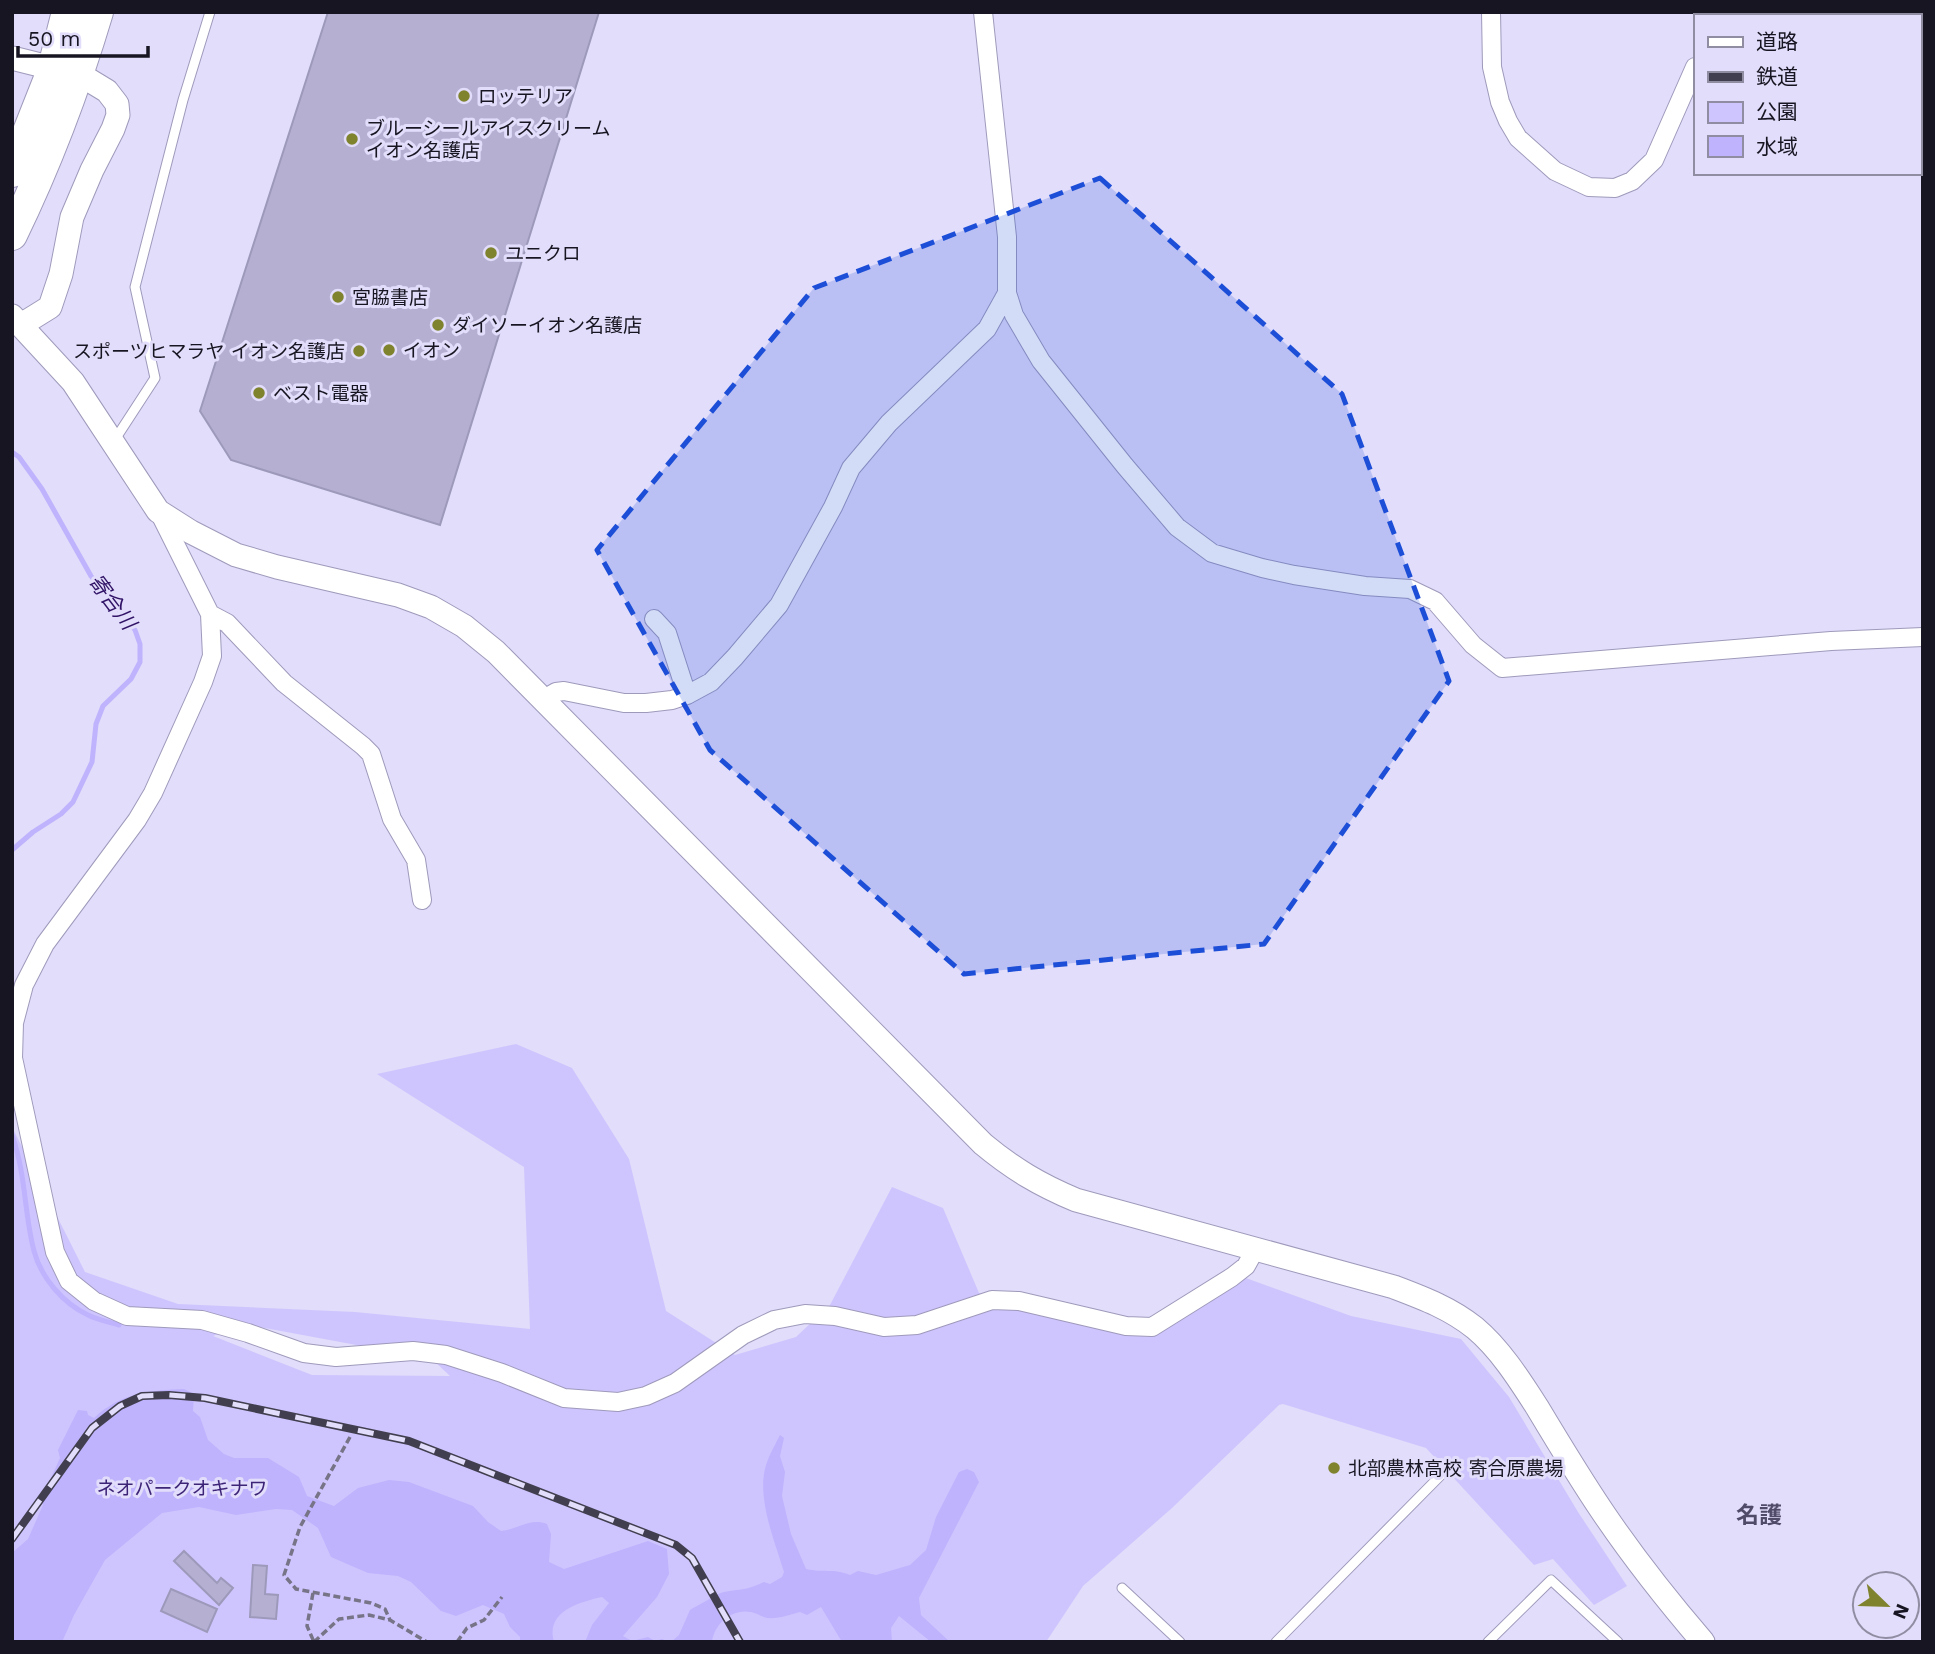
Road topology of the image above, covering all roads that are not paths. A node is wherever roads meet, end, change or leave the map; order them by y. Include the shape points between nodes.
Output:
1 (67, 12) edge
2 (98, 12) edge
3 (210, 12) edge
4 (983, 12) edge
5 (1492, 12) edge
6 (12, 58) edge
7 (1694, 69) edge
8 (66, 71) junction
9 (12, 172) edge
10 (12, 235) edge
11 (1007, 293) junction
12 (17, 320) edge
13 (114, 441) junction
14 (158, 511) junction
15 (210, 614) junction
16 (654, 619) dead end
17 (1923, 637) edge
18 (687, 695) junction
19 (544, 699) junction
20 (422, 900) dead end
21 (1256, 1248) junction
22 (1442, 1474) dead end
23 (1122, 1588) dead end
24 (1180, 1642) edge
25 (1276, 1642) edge
26 (1488, 1642) edge
27 (1618, 1642) edge
28 (1703, 1642) edge

1 - 8 highway
2 - 8 highway
3 - 13 lane via 135,287 155,378
4 - 11 street via 1007,237
5 - 7 street via 1492,67 1508,121 1518,138 1555,171 1589,187 1615,188 1632,181 1654,160
6 - 8 street
8 - 9 highway
8 - 10 highway via 48,156
8 - 12 street via 107,91 117,104 116,122 72,217 50,307
11 - 17 street via 1014,316 1041,360 1177,527 1212,553 1262,568 1410,589 1434,601 1473,645 1502,668 1831,640
11 - 18 street via 988,329 889,423 851,468 779,605 710,682
12 - 13 street via 74,382
13 - 14 street
14 - 15 street
14 - 19 street via 236,555 431,607 496,652
15 - 20 street via 228,623 284,683 371,754 393,819 416,860
15 - 21 street via 212,656 153,793 45,944 24,985 14,1023 13,1058 55,1252 69,1281 94,1301 127,1316 202,1320 304,1353 336,1357 413,1351 446,1355 564,1398 618,1402 675,1383 743,1335 774,1320 805,1314 884,1327 917,1325 992,1300 1019,1301 1126,1326 1152,1327 1232,1277 1246,1266
16 - 18 street via 667,633
18 - 19 street via 624,703 564,691
19 - 21 street via 1009,1166 1076,1200
21 - 28 street via 1428,1299 1477,1329 1524,1387 1649,1579
22 - 25 lane
23 - 24 lane
26 - 27 lane via 1551,1580

